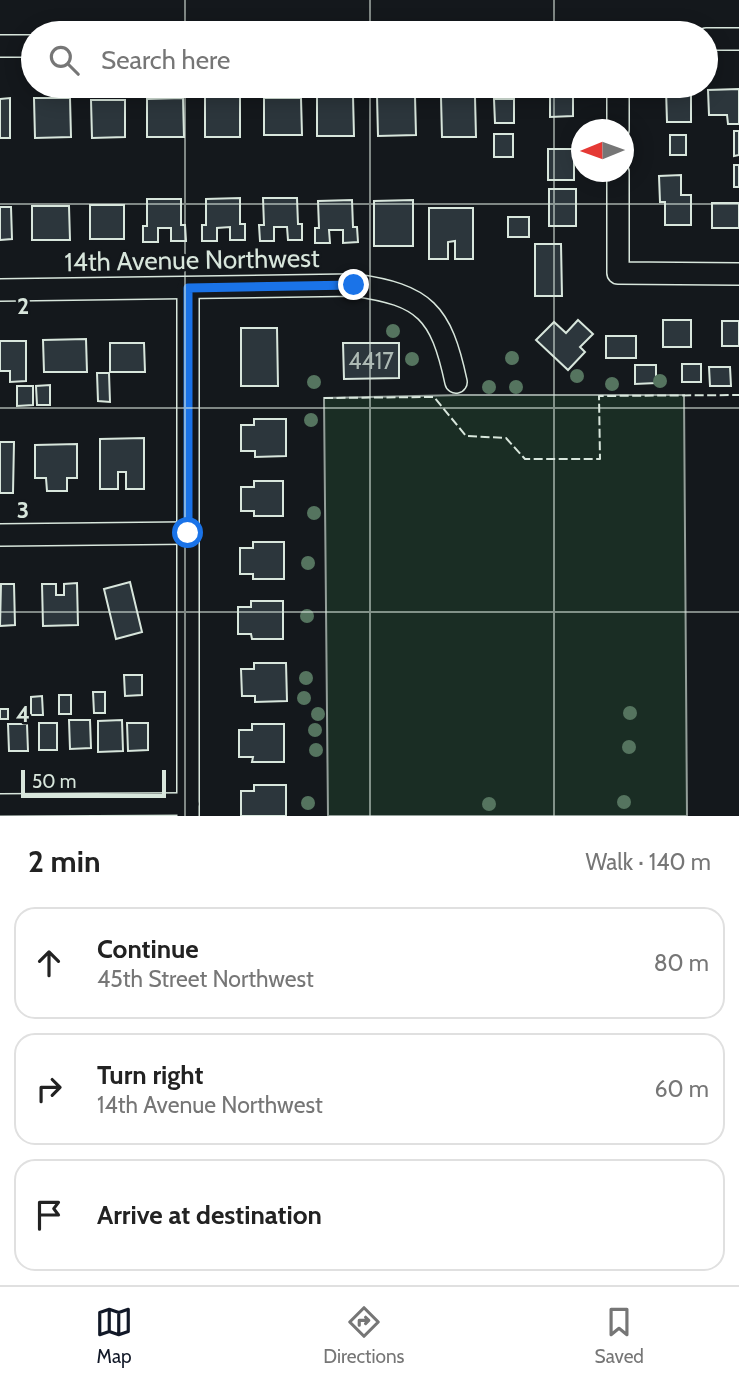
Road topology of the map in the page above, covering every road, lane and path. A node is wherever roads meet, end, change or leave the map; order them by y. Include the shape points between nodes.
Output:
1 (718, 39) edge
2 (739, 39) edge
3 (0, 46) edge
4 (21, 46) edge
5 (618, 98) edge
6 (618, 119) edge
7 (618, 182) edge
8 (739, 274) edge
9 (188, 288) junction
10 (0, 290) edge
11 (456, 382) dead end
12 (188, 533) junction
13 (0, 535) edge
14 (0, 805) edge
15 (188, 810) edge

1 - 2 street
3 - 4 street
5 - 6 street
7 - 8 street via 618,273
9 - 10 street, 14th Avenue Northwest
9 - 11 street, 14th Avenue Northwest via 354,285 408,297 441,330
9 - 12 street
12 - 13 street
12 - 15 street
14 - 15 street

